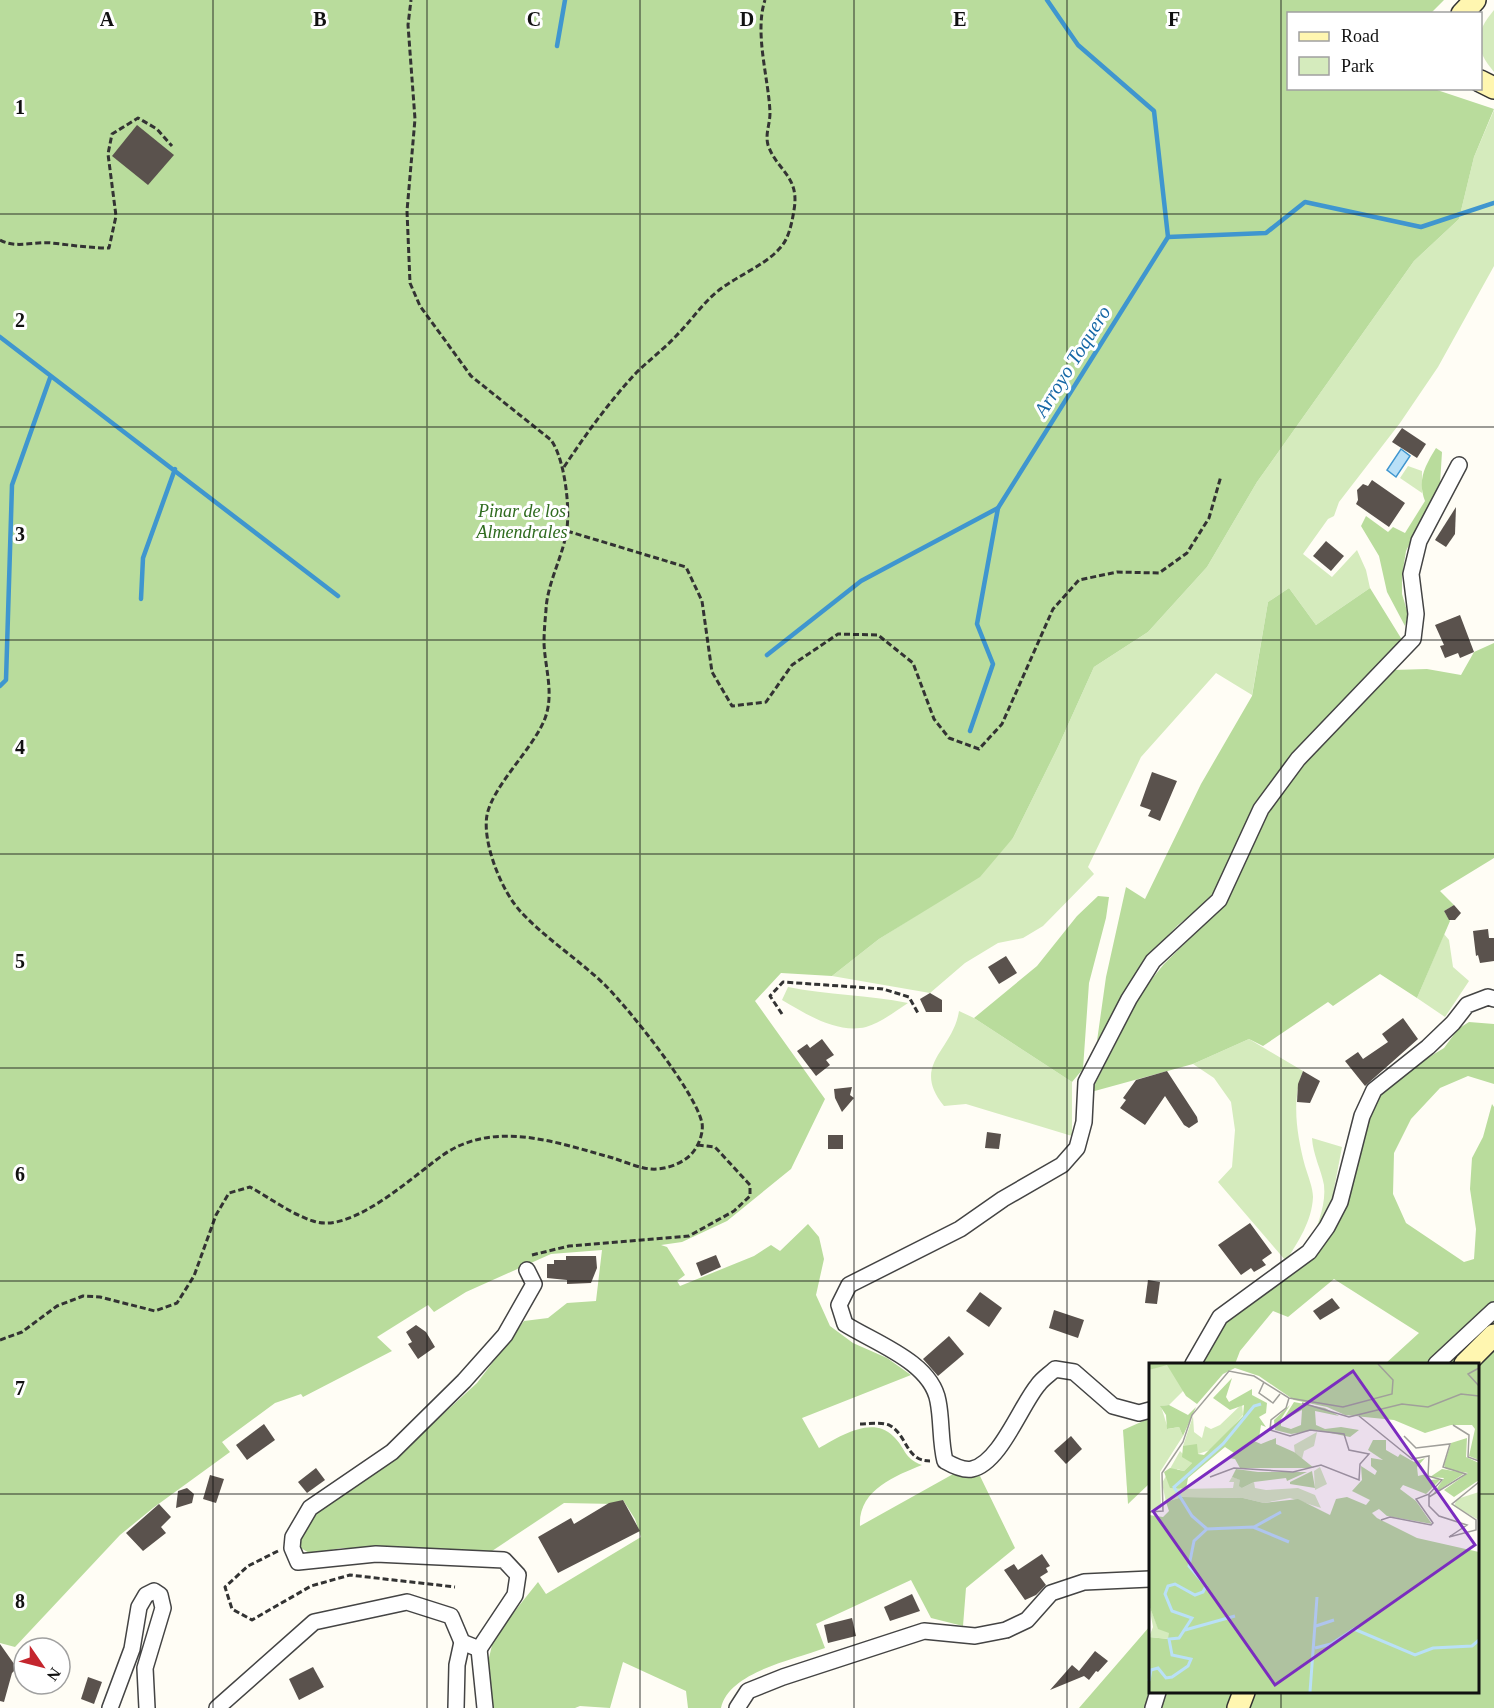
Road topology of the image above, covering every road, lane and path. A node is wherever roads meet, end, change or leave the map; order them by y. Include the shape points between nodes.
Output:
1 (411, 0) edge
2 (765, 0) edge
3 (1475, 0) edge
4 (1464, 12) edge
5 (172, 146) dead end
6 (0, 240) edge
7 (1459, 465) dead end
8 (564, 467) junction
9 (1221, 476) dead end
10 (567, 531) junction
11 (1494, 999) edge
12 (782, 1014) dead end
13 (919, 1015) dead end
14 (698, 1145) junction
15 (528, 1263) joint
16 (1494, 1310) edge
17 (1494, 1335) edge
18 (0, 1341) edge
19 (1194, 1363) edge
20 (1438, 1363) edge
21 (1467, 1363) edge
22 (1149, 1410) edge
23 (860, 1424) dead end
24 (945, 1461) junction
25 (292, 1548) junction
26 (1149, 1579) edge
27 (455, 1587) dead end
28 (462, 1642) junction
29 (479, 1649) junction
30 (1158, 1693) edge
31 (1244, 1693) edge
32 (110, 1708) edge
33 (147, 1708) edge
34 (217, 1708) edge
35 (456, 1708) edge
36 (485, 1708) edge
37 (737, 1708) edge
38 (1153, 1708) edge
39 (1238, 1708) edge

1 - 8 path via 408,26 416,119 407,211 410,283 420,306 471,376 551,440
2 - 8 path via 762,54 770,114 767,138 795,191 788,236 768,259 736,276 710,298 636,373 589,429
3 - 4 main road
5 - 6 path via 138,118 112,134 108,154 116,216 109,248 50,242 18,245
7 - 24 street via 1419,541 1410,574 1416,614 1413,639 1298,759 1261,809 1219,900 1153,961 1086,1082 1084,1122 1077,1148 1062,1165 1003,1199 960,1230 849,1285 839,1305 845,1324 909,1359 929,1378 938,1398
8 - 10 path
9 - 10 path via 1209,518 1187,553 1159,573 1117,572 1079,580 1072,587 1053,609 1002,724 979,748 949,738 934,719 913,663 878,634 838,634 792,664 766,702 732,706 712,672 702,601 686,567
10 - 14 path via 546,604 546,717 529,749 492,801 486,818 487,840 503,888 520,911 603,983 629,1011 691,1097 703,1126
11 - 19 street via 1488,997 1467,1005 1428,1047 1374,1090 1362,1116 1340,1202 1328,1227 1309,1252 1220,1317
12 - 13 path via 770,996 783,982 883,989 909,997
14 - 15 path via 715,1147 750,1185 750,1196 734,1211 689,1236 569,1246
14 - 18 path via 676,1165 652,1169 519,1136 471,1140 446,1152 384,1199 349,1218 329,1223 314,1222 250,1187 229,1192 216,1215 194,1276 177,1303 155,1311 83,1296 57,1306 22,1332
15 - 25 street via 534,1284 505,1335 392,1452 310,1508 293,1537
16 - 20 street
17 - 21 main road
22 - 24 street via 1139,1413 1113,1406 1074,1371 1055,1369 1038,1384 988,1458 972,1469
23 - 24 path via 887,1424 902,1434 909,1452 920,1461
25 - 27 path via 248,1566 225,1587 232,1609 252,1620 310,1586 350,1575
25 - 29 street via 298,1562 376,1554 504,1560 518,1575 515,1595
26 - 37 street via 1084,1582 1051,1593 1027,1620 1006,1629 975,1636 924,1631 748,1691
28 - 29 street
28 - 34 street via 451,1616 407,1602 314,1622
28 - 35 street
29 - 36 street
30 - 38 street
31 - 39 main road
32 - 33 street via 132,1649 139,1607 146,1595 154,1592 160,1595 163,1608 146,1668

